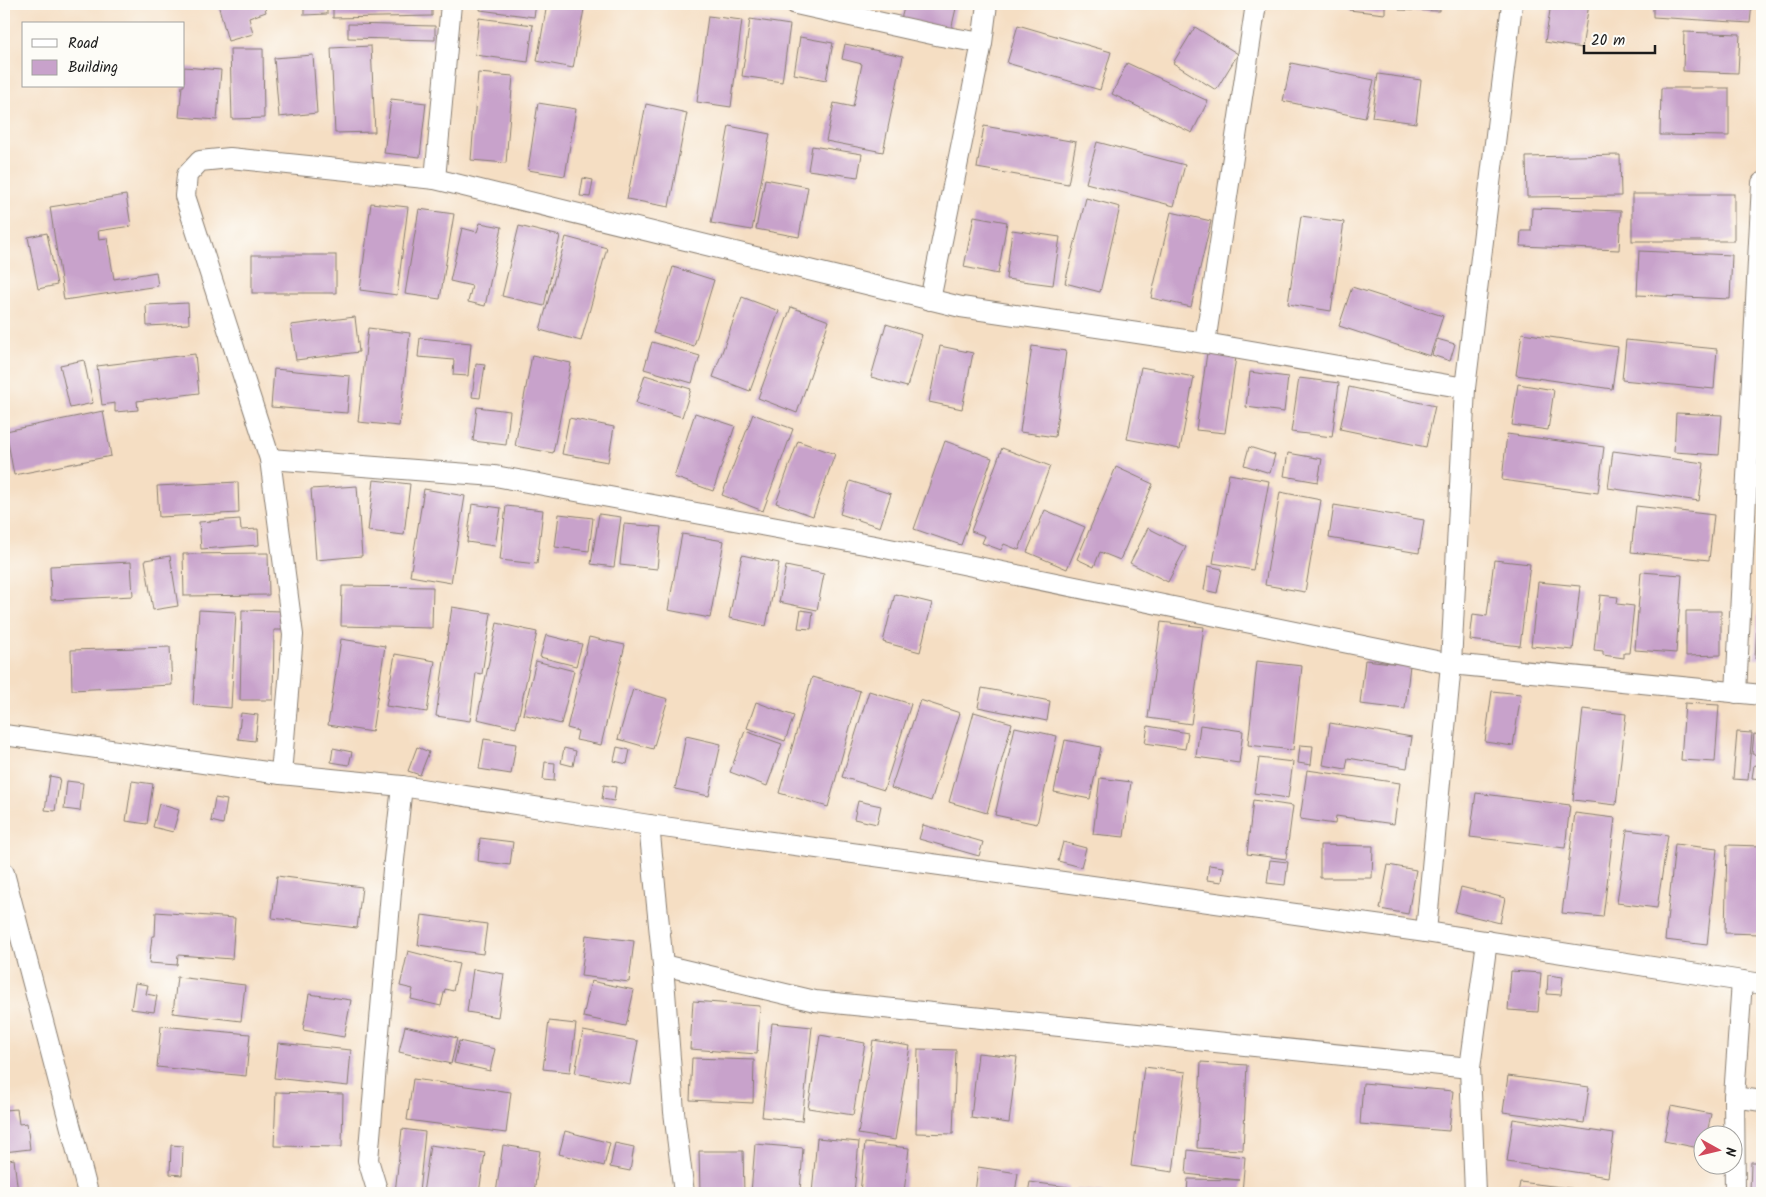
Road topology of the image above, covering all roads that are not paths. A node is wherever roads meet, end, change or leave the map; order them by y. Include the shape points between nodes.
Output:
1 (451, 4) edge
2 (796, 4) edge
3 (987, 4) edge
4 (1256, 4) edge
5 (1512, 4) edge
6 (982, 43) junction
7 (435, 179) junction
8 (1762, 183) edge
9 (930, 300) junction
10 (1205, 344) junction
11 (1465, 388) junction
12 (270, 459) junction
13 (1451, 664) junction
14 (1736, 693) junction
15 (1762, 695) edge
16 (4, 735) edge
17 (281, 774) junction
18 (402, 786) junction
19 (649, 825) junction
20 (4, 873) edge
21 (1426, 932) junction
22 (1487, 941) junction
23 (663, 965) junction
24 (1742, 981) junction
25 (1762, 984) edge
26 (1470, 1068) junction
27 (1734, 1097) junction
28 (1762, 1101) edge
29 (88, 1193) edge
30 (378, 1193) edge
31 (684, 1193) edge
32 (1475, 1193) edge
33 (1735, 1193) edge

1 - 7 street
2 - 6 street
3 - 6 street
4 - 10 street
5 - 11 street
6 - 9 street
7 - 9 street
7 - 12 street via 230,158 200,161 187,175 185,196
8 - 14 street
9 - 10 street
10 - 11 street
11 - 13 street
12 - 13 street via 495,476 875,546
12 - 17 street via 293,635
13 - 14 street
13 - 21 street
14 - 15 street
16 - 17 street
17 - 18 street
18 - 19 street
18 - 30 street via 368,1160
19 - 21 street
19 - 23 street
20 - 29 street
21 - 22 street
22 - 24 street
22 - 26 street
23 - 26 street via 815,1001
23 - 31 street via 674,1112
24 - 25 street
24 - 27 street
26 - 32 street
27 - 28 street
27 - 33 street

